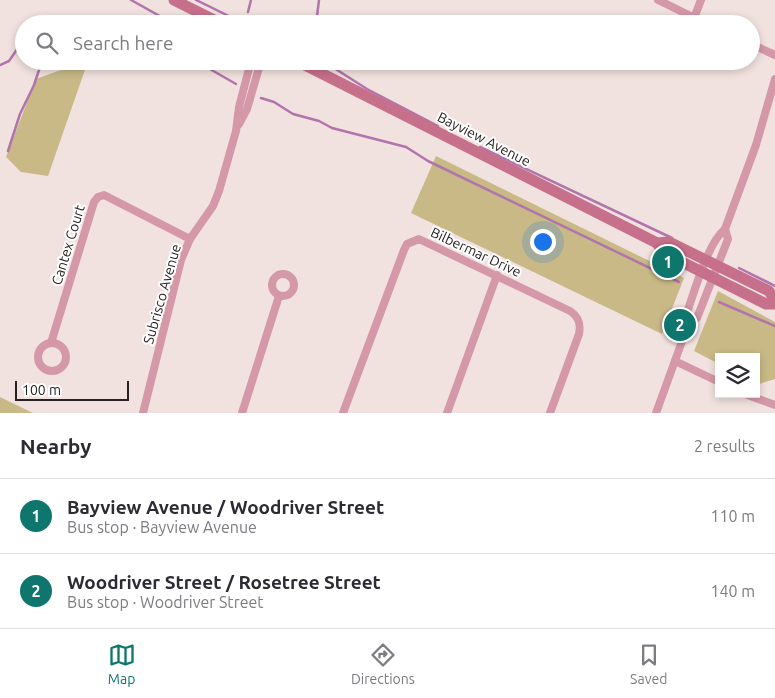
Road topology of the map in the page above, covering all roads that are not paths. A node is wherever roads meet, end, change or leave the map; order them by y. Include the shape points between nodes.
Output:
1 (174, 0) edge
2 (658, 0) edge
3 (701, 0) edge
4 (204, 15) edge
5 (688, 15) edge
6 (695, 15) edge
7 (760, 48) edge
8 (775, 55) edge
9 (249, 70) edge
10 (258, 70) edge
11 (315, 70) edge
12 (775, 78) edge
13 (236, 131) junction
14 (725, 229) junction
15 (190, 239) junction
16 (657, 243) junction
17 (706, 260) junction
18 (717, 266) junction
19 (702, 272) junction
20 (497, 275) junction
21 (713, 277) junction
22 (279, 296) dead end
23 (775, 302) edge
24 (689, 322) junction
25 (51, 343) dead end
26 (675, 361) junction
27 (715, 380) edge
28 (756, 398) edge
29 (775, 405) edge
30 (146, 412) edge
31 (242, 413) edge
32 (343, 413) edge
33 (447, 413) edge
34 (550, 413) edge
35 (656, 413) edge

1 - 4 main road
2 - 5 street
3 - 6 street
7 - 8 street
9 - 13 street, Subrisco Avenue
10 - 13 street, Subrisco Avenue via 247,109
11 - 16 main road, Bayview Avenue
12 - 14 street via 756,145
13 - 15 street, Subrisco Avenue via 216,198
14 - 17 street via 718,235
14 - 18 street via 728,239
15 - 25 street, Cantex Court via 104,195 98,197
15 - 30 street, Subrisco Avenue via 179,267
16 - 17 main road, Bayview Avenue via 669,242
16 - 19 main road, Bayview Avenue via 664,253
17 - 18 main road, Bayview Avenue
17 - 19 street
18 - 21 street
18 - 23 main road, Bayview Avenue via 769,291
19 - 21 main road, Bayview Avenue
19 - 24 street via 686,315
20 - 32 street, Bilbermar Drive via 425,241 419,239 407,244
20 - 33 street
20 - 34 street, Bilbermar Drive via 570,311 580,323 579,334
21 - 23 main road, Bayview Avenue via 766,304
21 - 24 street via 697,318
22 - 31 street
24 - 26 street
26 - 27 street
26 - 35 street
28 - 29 street

